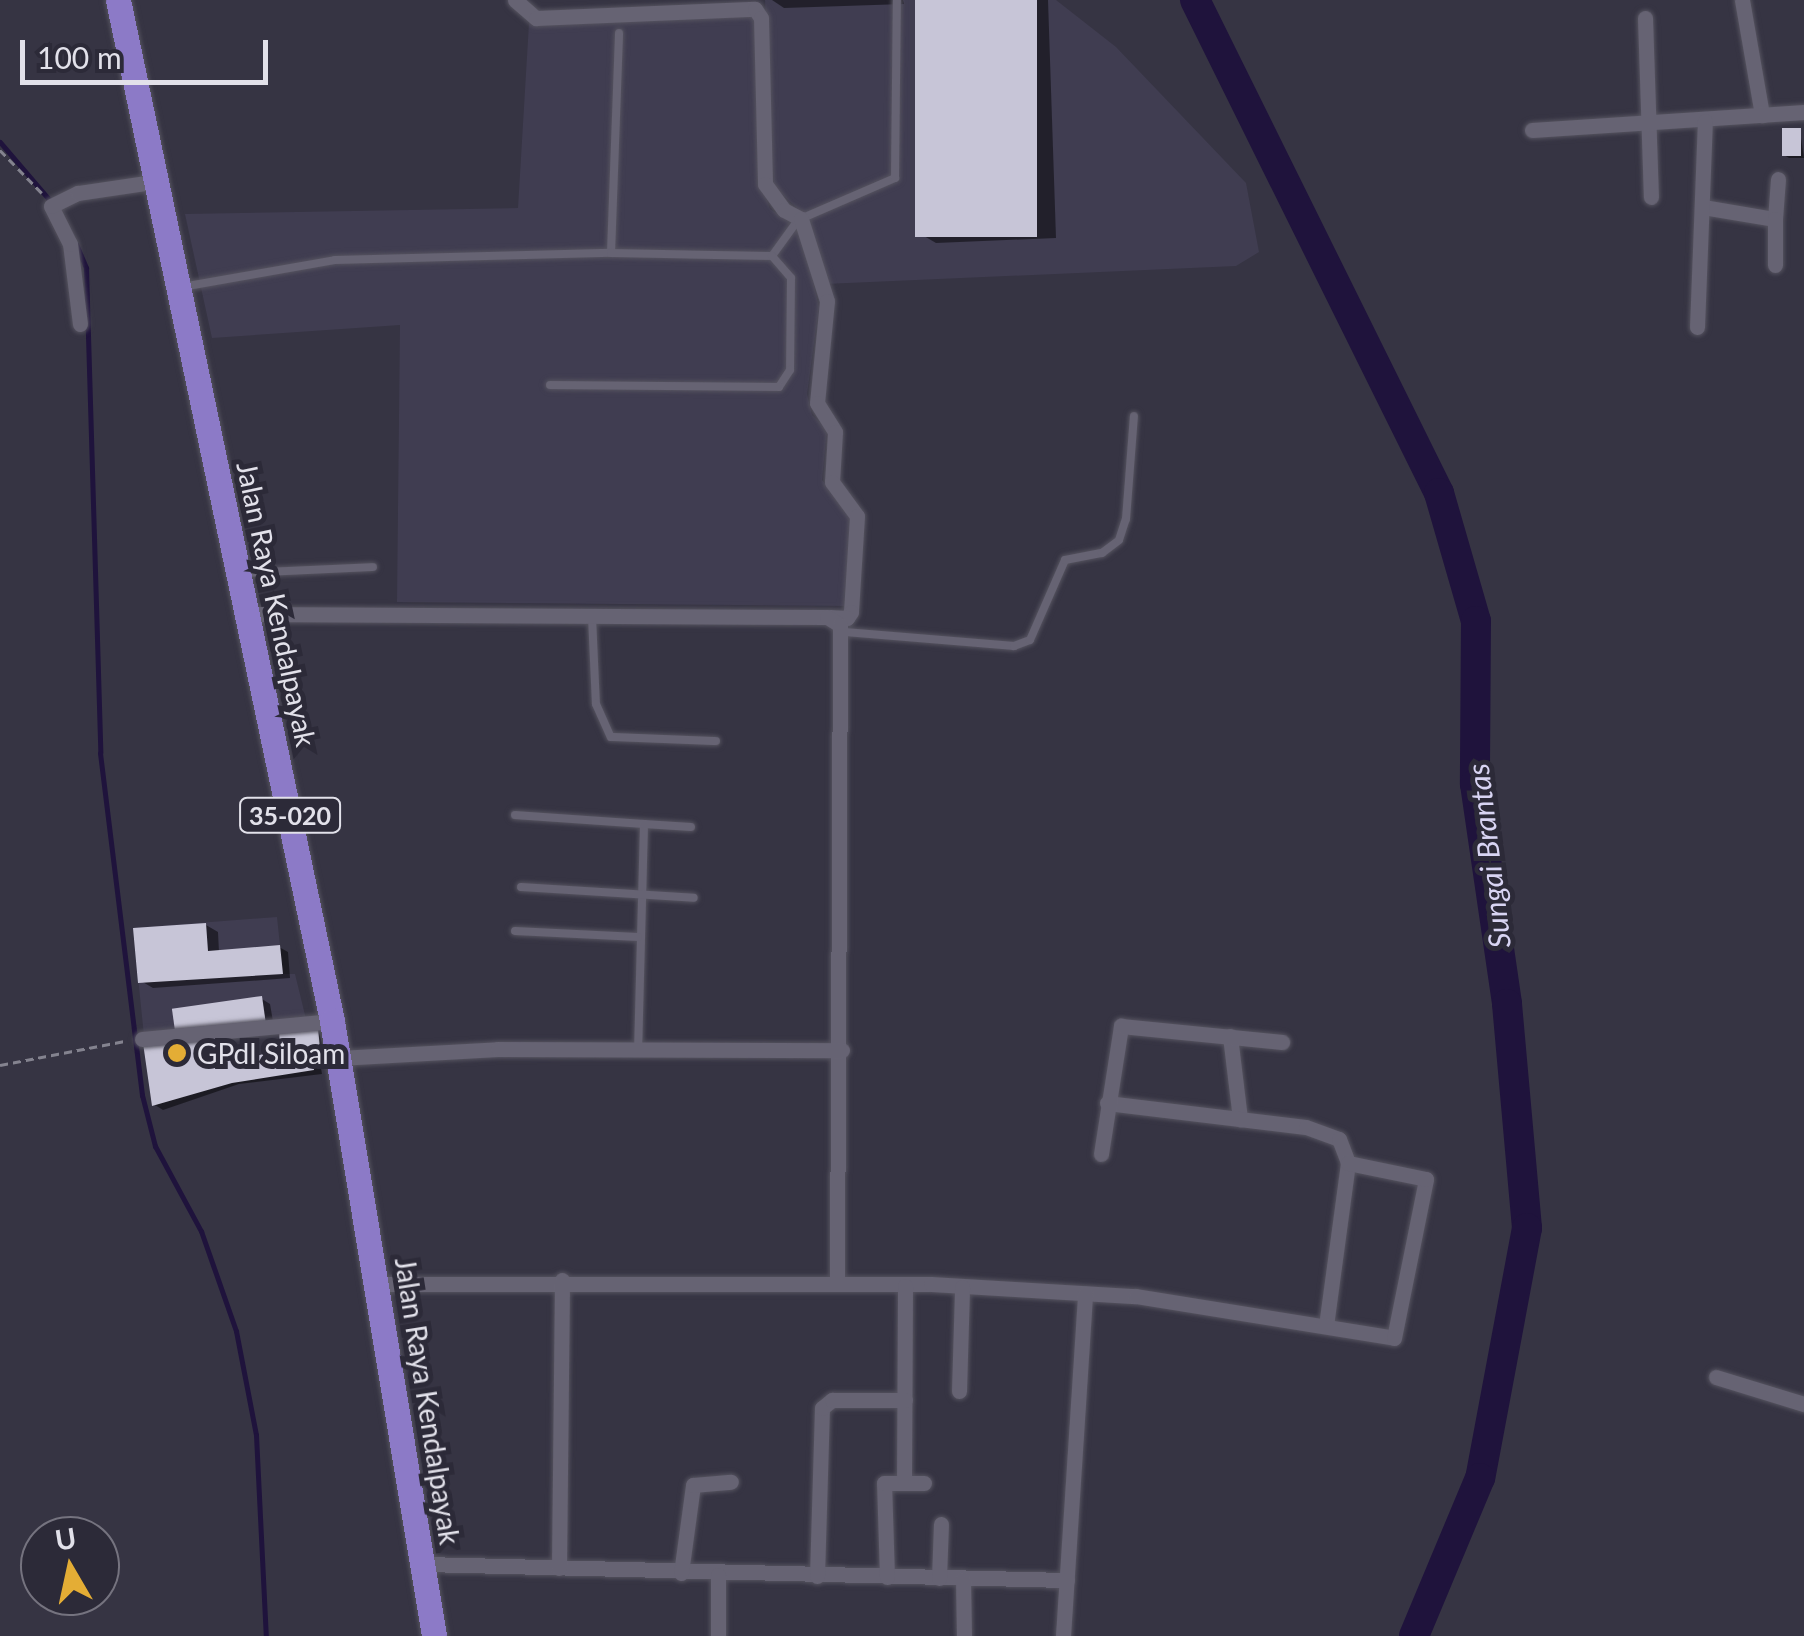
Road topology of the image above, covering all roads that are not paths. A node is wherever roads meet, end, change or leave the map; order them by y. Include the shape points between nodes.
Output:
1 (118, 0) edge
2 (515, 0) edge
3 (896, 0) edge
4 (1742, 0) edge
5 (1644, 18) dead end
6 (619, 33) dead end
7 (1804, 112) edge
8 (1762, 115) junction
9 (1705, 121) junction
10 (1650, 124) junction
11 (1532, 130) dead end
12 (1778, 179) dead end
13 (159, 181) junction
14 (1651, 197) dead end
15 (1702, 208) junction
16 (801, 219) junction
17 (1776, 219) junction
18 (611, 254) junction
19 (772, 256) junction
20 (1775, 265) dead end
21 (181, 287) junction
22 (80, 324) dead end
23 (1697, 328) dead end
24 (550, 385) dead end
25 (1134, 416) dead end
26 (373, 567) dead end
27 (239, 574) junction
28 (248, 614) junction
29 (592, 617) junction
30 (830, 618) junction
31 (845, 632) junction
32 (716, 741) dead end
33 (515, 815) dead end
34 (644, 824) junction
35 (691, 827) dead end
36 (521, 887) dead end
37 (638, 894) junction
38 (694, 898) dead end
39 (515, 931) dead end
40 (638, 937) junction
41 (332, 1021) junction
42 (1230, 1036) junction
43 (135, 1040) road end
44 (1282, 1042) dead end
45 (638, 1048) junction
46 (842, 1050) junction
47 (339, 1058) junction
48 (1108, 1103) junction
49 (1240, 1118) junction
50 (1100, 1154) dead end
51 (1348, 1163) junction
52 (562, 1280) junction
53 (837, 1282) junction
54 (379, 1284) junction
55 (905, 1286) junction
56 (962, 1287) junction
57 (1085, 1294) junction
58 (1326, 1326) junction
59 (1716, 1377) dead end
60 (959, 1391) dead end
61 (904, 1400) junction
62 (1804, 1404) edge
63 (731, 1482) dead end
64 (904, 1482) junction
65 (924, 1483) dead end
66 (941, 1524) dead end
67 (424, 1564) junction
68 (558, 1568) junction
69 (681, 1573) junction
70 (718, 1575) junction
71 (817, 1576) junction
72 (888, 1577) junction
73 (938, 1578) junction
74 (964, 1579) junction
75 (1067, 1580) junction
76 (434, 1636) edge
77 (718, 1636) edge
78 (964, 1636) edge
79 (1063, 1636) edge

1 - 13 main road, Jalan Raya Kendalpayak / 35-020
2 - 16 street via 536,18 755,9 763,30 766,184 784,210
3 - 16 lane via 898,172 886,184
4 - 8 street
5 - 10 street
6 - 18 lane
7 - 8 street
8 - 9 street
9 - 10 street
9 - 15 street
10 - 11 street
10 - 14 street
12 - 17 street
13 - 21 main road, Jalan Raya Kendalpayak / 35-020
13 - 22 street via 54,204 70,244
15 - 17 street
15 - 23 street
16 - 19 lane
16 - 30 street via 827,301 817,403 835,432 832,482 857,516 851,612
17 - 20 street
18 - 19 lane
18 - 21 lane via 335,260
19 - 24 lane via 791,278 786,384 741,390
21 - 27 main road, Jalan Raya Kendalpayak / 35-020
25 - 31 lane via 1119,540 1102,553 1065,560 1030,640 1014,646
26 - 27 lane
27 - 28 main road, Jalan Raya Kendalpayak / 35-020
28 - 29 street
28 - 41 main road, Jalan Raya Kendalpayak / 35-020
29 - 30 street
29 - 32 lane via 596,704 611,737
30 - 31 street
31 - 46 street
33 - 34 lane
34 - 35 lane
34 - 37 lane
36 - 37 lane
37 - 38 lane
37 - 40 lane
39 - 40 lane
40 - 45 lane
41 - 43 street
41 - 47 main road, Jalan Raya Kendalpayak / 35-020
42 - 44 street
42 - 48 street via 1121,1026
42 - 49 street
45 - 46 street
45 - 47 street
46 - 53 street
47 - 54 main road, Jalan Raya Kendalpayak / 35-020
48 - 49 street
48 - 50 street
49 - 51 street via 1328,1132 1342,1143
51 - 58 street
51 - 58 street via 1422,1174 1423,1212 1396,1337
52 - 53 street
52 - 54 street
52 - 68 street
53 - 55 street
54 - 67 main road, Jalan Raya Kendalpayak / 35-020
55 - 56 street
55 - 61 street
56 - 57 street
56 - 60 street
57 - 58 street
57 - 75 street
59 - 62 street
61 - 64 street
61 - 71 street via 832,1400 822,1408
63 - 69 street via 693,1485
64 - 65 street
64 - 72 street via 884,1483
66 - 73 street
67 - 68 street
67 - 76 main road, Jalan Raya Kendalpayak / 35-020
68 - 69 street
69 - 70 street
70 - 71 street
70 - 77 street
71 - 72 street
72 - 73 street
73 - 74 street
74 - 75 street
74 - 78 street
75 - 79 street

